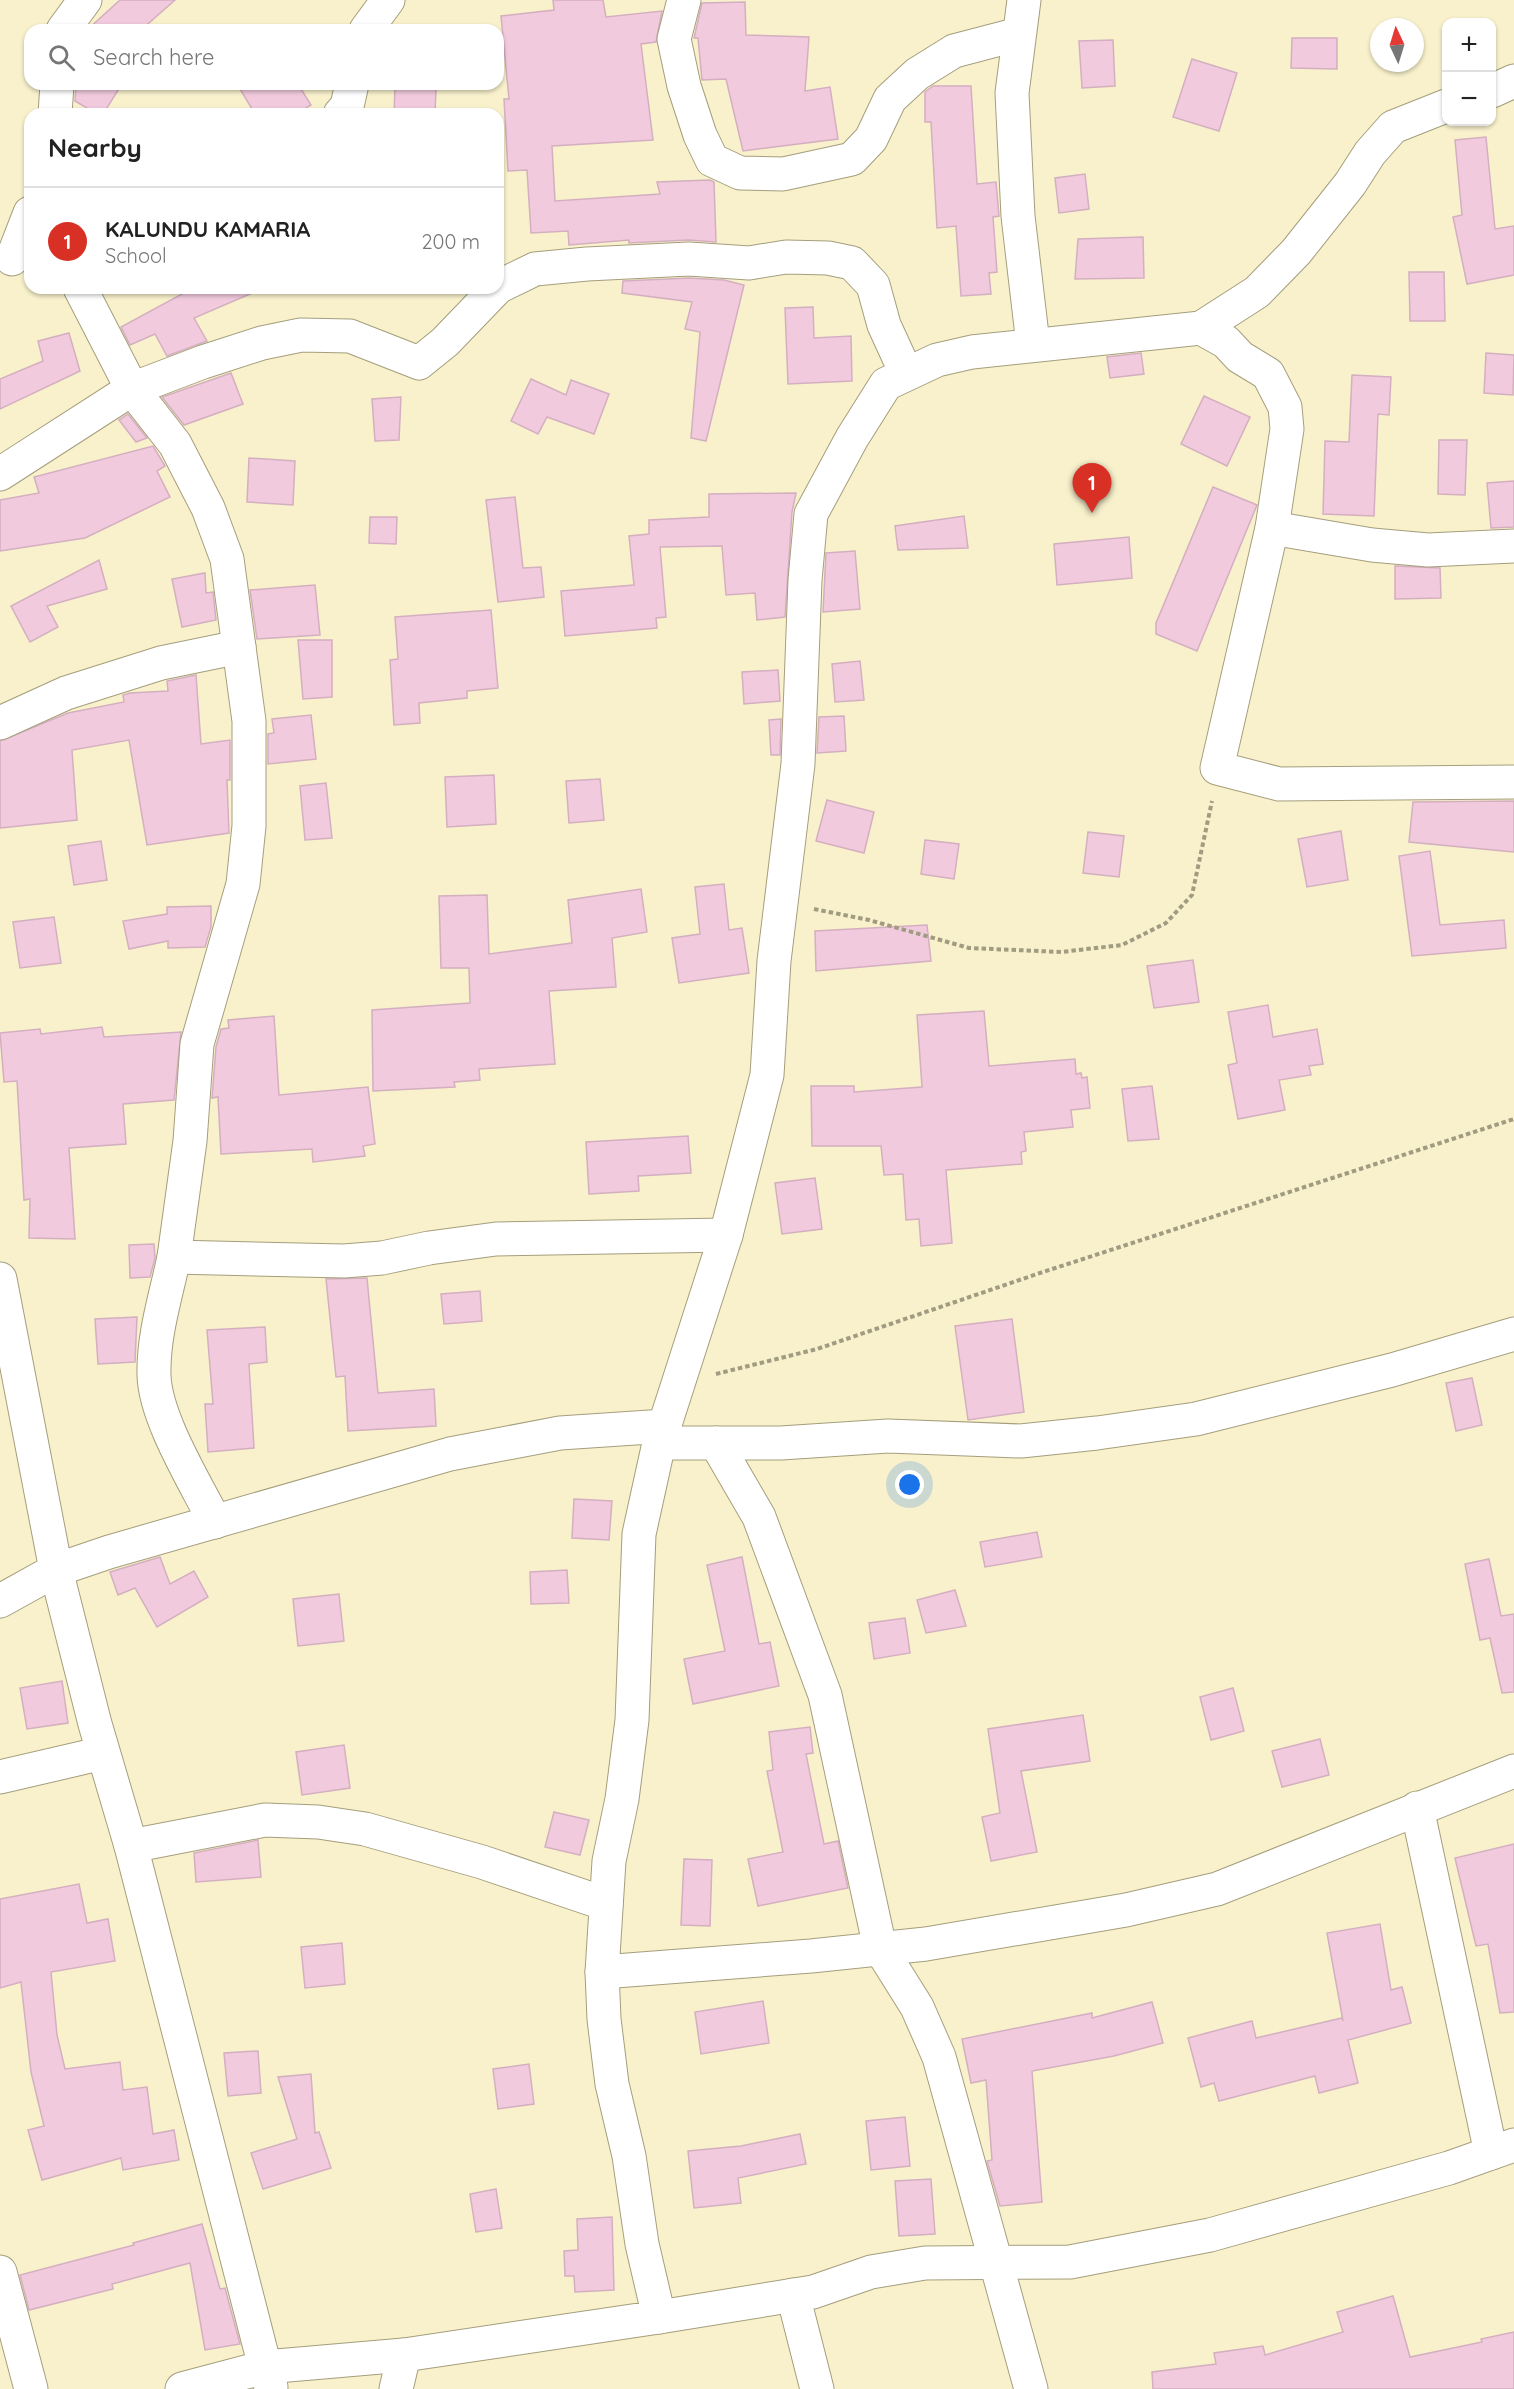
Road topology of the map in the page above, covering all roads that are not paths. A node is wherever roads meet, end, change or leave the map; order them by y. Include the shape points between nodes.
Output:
1 (85, 0) edge
2 (388, 0) edge
3 (684, 0) edge
4 (1024, 0) edge
5 (67, 24) edge
6 (370, 24) edge
7 (1019, 34) junction
8 (1514, 81) edge
9 (1496, 88) edge
10 (57, 90) edge
11 (351, 90) edge
12 (55, 108) edge
13 (345, 108) edge
14 (1442, 108) edge
15 (24, 231) edge
16 (14, 262) edge
17 (504, 284) edge
18 (83, 294) edge
19 (491, 294) edge
20 (1201, 328) junction
21 (1033, 344) junction
22 (906, 373) junction
23 (132, 389) junction
24 (0, 474) edge
25 (1272, 528) junction
26 (1514, 546) edge
27 (239, 647) junction
28 (0, 723) edge
29 (1514, 782) edge
30 (726, 1235) junction
31 (174, 1257) junction
32 (0, 1279) edge
33 (1514, 1334) edge
34 (662, 1434) junction
35 (716, 1443) junction
36 (215, 1522) junction
37 (56, 1570) junction
38 (0, 1601) edge
39 (103, 1753) junction
40 (1514, 1771) edge
41 (0, 1777) edge
42 (1417, 1808) junction
43 (131, 1846) junction
44 (606, 1904) junction
45 (880, 1948) junction
46 (602, 1972) junction
47 (1503, 2149) edge
48 (997, 2265) junction
49 (0, 2272) edge
50 (793, 2295) junction
51 (659, 2317) junction
52 (404, 2355) junction
53 (269, 2378) edge
54 (31, 2389) edge
55 (182, 2389) edge
56 (396, 2389) edge
57 (817, 2389) edge
58 (1031, 2389) edge

1 - 5 street
2 - 6 street
3 - 7 street via 674,39 684,86 712,160 740,173 783,174 852,159 871,139 890,99 917,74 954,51
4 - 7 street
7 - 21 street via 1012,93 1018,216
8 - 9 street
10 - 12 street
11 - 13 street
14 - 20 street via 1393,127 1296,252 1257,292
15 - 16 street
17 - 22 street via 535,269 577,265 689,259 749,263 786,257 852,263 873,285 884,325
18 - 23 street
19 - 23 street via 446,342 419,363 350,336 301,335 262,343
20 - 21 street
20 - 25 street via 1268,374 1285,407 1287,429
21 - 22 street via 972,352
22 - 30 street via 886,384 811,514 798,764 781,903 767,1075
23 - 24 street
23 - 27 street via 175,444 208,508 227,560
25 - 26 street via 1428,550
25 - 29 street via 1217,768 1279,784
27 - 28 street via 161,663 66,693
27 - 31 street via 249,721 249,826 243,884 197,1044 190,1141
30 - 31 street via 496,1239 382,1258 344,1260
30 - 34 street
31 - 36 street via 156,1337 154,1376 160,1408
32 - 37 street
33 - 35 street via 1392,1370 1196,1419 1097,1434 1021,1441 888,1436
34 - 35 street
34 - 36 street via 560,1433 450,1454
34 - 44 street via 639,1534 632,1719 609,1861
35 - 45 street via 759,1517 825,1695
36 - 37 street
37 - 38 street
37 - 39 street
39 - 41 street
39 - 43 street
40 - 42 street
42 - 45 street via 1217,1889 1126,1910
42 - 47 street
43 - 44 street via 265,1820 318,1822 365,1829 482,1862
43 - 53 street
44 - 46 street
45 - 46 street
45 - 48 street via 917,2007 939,2057
46 - 51 street via 612,2084
47 - 48 street via 1449,2168 1210,2235 1070,2262
48 - 50 street via 925,2263 871,2272
48 - 58 street
49 - 54 street
50 - 51 street
50 - 57 street
51 - 52 street
52 - 53 street
52 - 56 street
53 - 55 street

